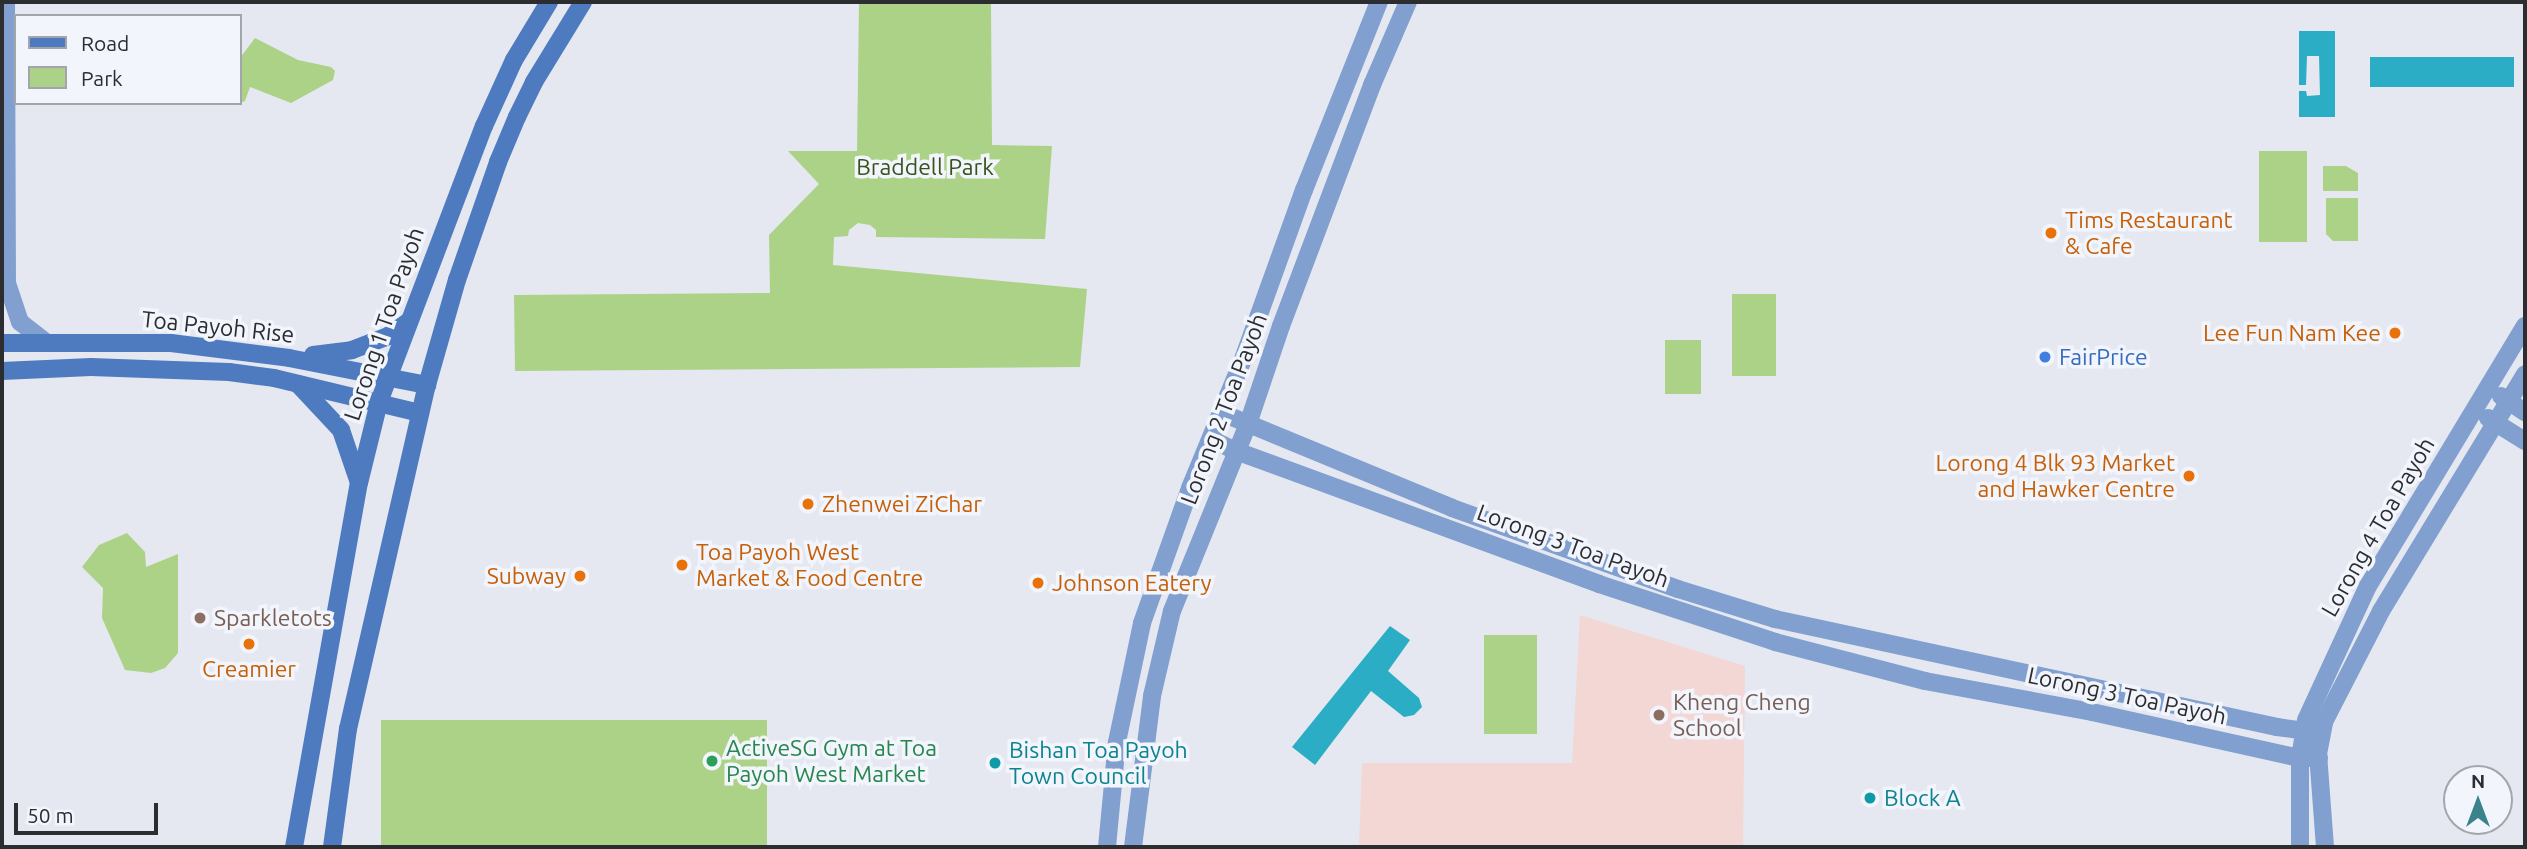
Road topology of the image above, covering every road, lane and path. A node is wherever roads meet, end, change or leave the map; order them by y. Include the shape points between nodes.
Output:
1 (6, 2) edge
2 (549, 2) edge
3 (583, 2) edge
4 (1379, 2) edge
5 (1408, 2) edge
6 (408, 322) junction
7 (2525, 326) edge
8 (2, 343) edge
9 (47, 343) junction
10 (289, 358) junction
11 (2, 371) edge
12 (2525, 374) edge
13 (388, 375) junction
14 (298, 383) junction
15 (427, 385) junction
16 (2489, 389) junction
17 (379, 402) junction
18 (2510, 402) junction
19 (2476, 410) junction
20 (2525, 412) edge
21 (421, 414) junction
22 (1222, 414) junction
23 (1248, 424) junction
24 (2497, 424) junction
25 (1211, 439) junction
26 (2525, 441) edge
27 (1236, 451) junction
28 (359, 483) junction
29 (1933, 653) junction
30 (1925, 681) junction
31 (2302, 731) junction
32 (2320, 733) junction
33 (2300, 758) junction
34 (2319, 758) junction
35 (294, 847) edge
36 (332, 847) edge
37 (1107, 847) edge
38 (1133, 847) edge
39 (2300, 847) edge
40 (2325, 847) edge

1 - 9 street via 7,283 20,322
2 - 6 main road, Lorong 1 Toa Payoh via 514,60 484,126
3 - 15 main road via 534,82 498,162
4 - 22 street, Lorong 2 Toa Payoh
5 - 23 street, Lorong 2 Toa Payoh via 1372,85
6 - 10 main road via 388,336 352,350
6 - 13 main road, Lorong 1 Toa Payoh
7 - 16 street, Lorong 4 Toa Payoh
8 - 9 main road, Toa Payoh Rise
9 - 10 main road, Toa Payoh Rise via 171,343
10 - 13 main road, Toa Payoh Rise
11 - 14 main road, Toa Payoh Rise via 168,368
12 - 18 street, Lorong 4 Toa Payoh
13 - 15 main road, Toa Payoh Rise
13 - 17 main road, Lorong 1 Toa Payoh
14 - 17 main road, Toa Payoh Rise
14 - 28 main road via 341,430
15 - 21 main road
16 - 18 street
16 - 19 street, Lorong 4 Toa Payoh
17 - 21 main road, Toa Payoh Rise
17 - 28 main road, Lorong 1 Toa Payoh
18 - 20 street
18 - 24 street, Lorong 4 Toa Payoh
19 - 24 street
19 - 31 street, Lorong 4 Toa Payoh via 2368,586
21 - 36 main road via 348,729
22 - 23 street, Lorong 3 Toa Payoh
22 - 25 street, Lorong 2 Toa Payoh
23 - 27 street, Lorong 2 Toa Payoh
23 - 29 street, Lorong 3 Toa Payoh via 1452,508 1678,589 1774,619
24 - 26 street
24 - 32 street, Lorong 4 Toa Payoh via 2381,611
25 - 27 street, Lorong 3 Toa Payoh
25 - 37 street, Lorong 2 Toa Payoh via 1168,549 1132,662 1116,753
27 - 30 street, Lorong 3 Toa Payoh via 1632,594 1776,642
27 - 38 street, Lorong 2 Toa Payoh via 1172,611 1152,696
28 - 35 main road, Lorong 1 Toa Payoh
29 - 30 street
29 - 31 street, Lorong 3 Toa Payoh
30 - 33 street, Lorong 3 Toa Payoh
31 - 32 street, Lorong 3 Toa Payoh
31 - 33 street, Lorong 4 Toa Payoh
32 - 34 street, Lorong 4 Toa Payoh
33 - 34 street, Lorong 3 Toa Payoh
33 - 39 street, Lorong 4 Toa Payoh
34 - 40 street, Lorong 4 Toa Payoh

